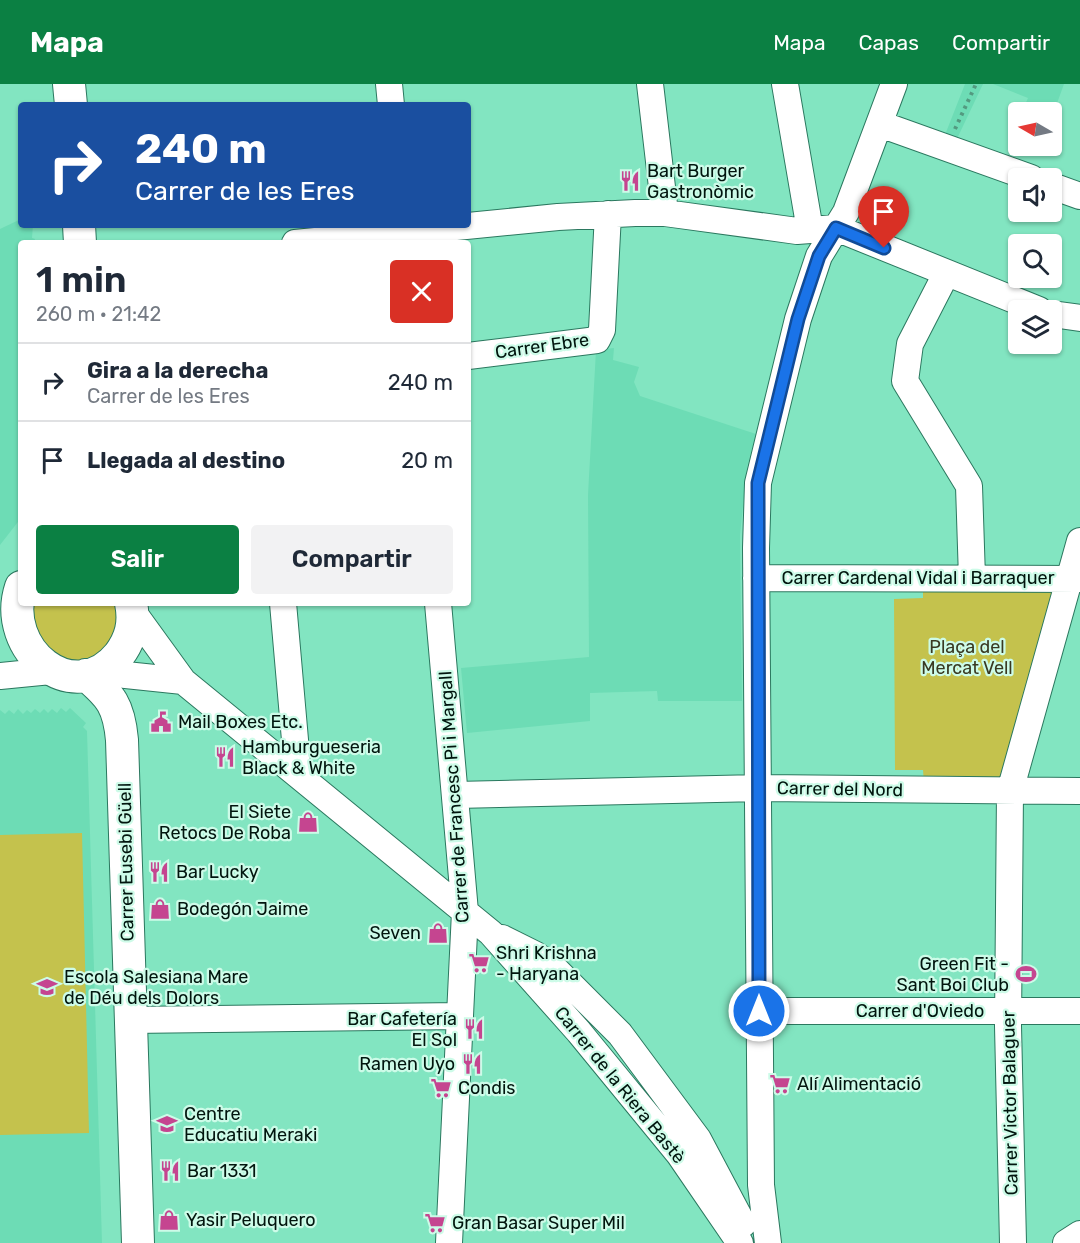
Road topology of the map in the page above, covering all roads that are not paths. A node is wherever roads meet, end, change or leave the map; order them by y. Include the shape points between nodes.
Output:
1 (69, 84) edge
2 (389, 84) edge
3 (650, 84) edge
4 (785, 84) edge
5 (894, 84) edge
6 (70, 102) edge
7 (392, 102) edge
8 (880, 124) junction
9 (1008, 170) edge
10 (1062, 190) edge
11 (1080, 196) edge
12 (665, 213) junction
13 (608, 214) junction
14 (471, 227) edge
15 (459, 228) edge
16 (836, 228) junction
17 (810, 230) junction
18 (406, 233) edge
19 (328, 240) edge
20 (946, 274) junction
21 (1013, 300) edge
22 (1062, 315) edge
23 (1080, 318) edge
24 (471, 356) edge
25 (1080, 541) edge
26 (756, 578) junction
27 (972, 578) junction
28 (1075, 579) edge
29 (18, 584) edge
30 (18, 592) edge
31 (0, 598) edge
32 (282, 606) edge
33 (438, 606) edge
34 (132, 607) edge
35 (51, 671) junction
36 (92, 673) junction
37 (0, 676) edge
38 (183, 681) junction
39 (298, 774) junction
40 (760, 788) junction
41 (1010, 791) junction
42 (1080, 791) edge
43 (456, 795) junction
44 (465, 912) junction
45 (491, 933) junction
46 (759, 1011) junction
47 (1080, 1011) edge
48 (1008, 1012) junction
49 (460, 1016) junction
50 (129, 1020) junction
51 (1080, 1234) edge
52 (138, 1243) edge
53 (449, 1243) edge
54 (740, 1243) edge
55 (752, 1243) edge
56 (768, 1243) edge
57 (1013, 1243) edge
58 (1066, 1243) edge

1 - 6 street
2 - 7 street
3 - 12 street
4 - 17 street
5 - 8 street
8 - 9 street
8 - 16 street
10 - 11 street
12 - 13 street
12 - 17 street
13 - 14 street
13 - 24 street, Carrer Ebre via 602,330 597,340
15 - 18 street
16 - 17 street
16 - 20 street
16 - 26 street via 819,256 798,319 758,483
18 - 19 street
20 - 21 street
20 - 27 street via 910,344 905,381 969,486
22 - 23 street
25 - 28 street, Carrer Victor Balaguer
26 - 27 street, Carrer Cardenal Vidal i Barraquer
26 - 40 street
27 - 28 street, Carrer Cardenal Vidal i Barraquer
28 - 41 street, Carrer Victor Balaguer
29 - 31 street
30 - 35 street via 13,616 16,635 25,653
32 - 39 street
33 - 43 street, Carrer de Francesc Pi i Margall
34 - 36 street via 133,626 126,645 113,661
34 - 38 street, Carrer de la Riera Bastè
35 - 36 street via 58,675
35 - 37 street
36 - 38 street
36 - 50 street, Carrer Eusebi Güell via 107,692 120,721
38 - 39 street, Carrer de la Riera Bastè
39 - 44 street, Carrer de la Riera Bastè
40 - 41 street, Carrer del Nord
40 - 43 street, Carrer del Nord
40 - 46 street
41 - 42 street, Carrer del Nord
41 - 48 street, Carrer Victor Balaguer
43 - 44 street, Carrer de Francesc Pi i Margall
44 - 45 street, Carrer de la Riera Bastè
44 - 49 street, Carrer de Francesc Pi i Margall
45 - 54 street, Carrer de la Riera Bastè via 679,1154
45 - 55 street, Carrer de la Riera Bastè via 554,968 620,1034 698,1139
46 - 48 street, Carrer d'Oviedo
46 - 56 street via 761,1185
47 - 48 street, Carrer d'Oviedo
48 - 57 street, Carrer Victor Balaguer
49 - 50 street
49 - 53 street, Carrer de Francesc Pi i Margall
50 - 52 street, Carrer Eusebi Güell
51 - 58 street

